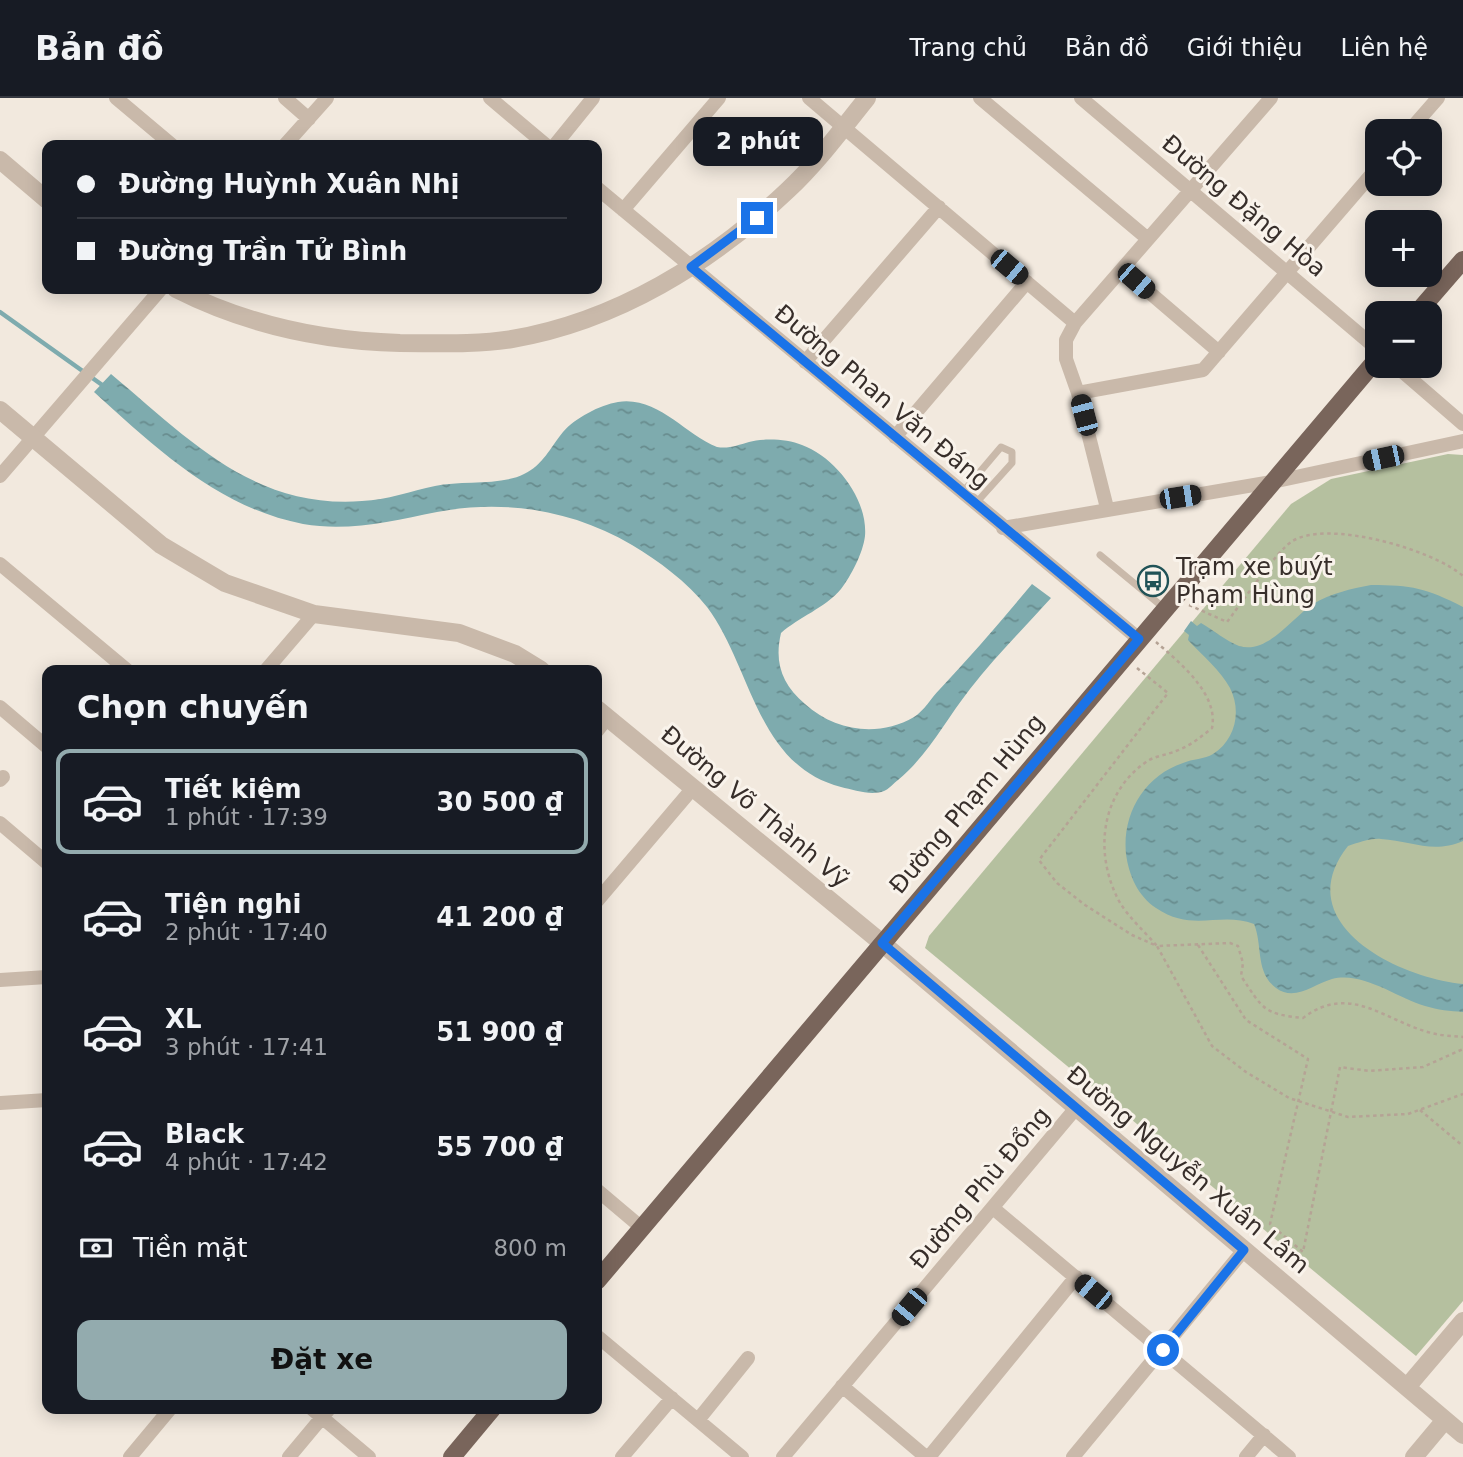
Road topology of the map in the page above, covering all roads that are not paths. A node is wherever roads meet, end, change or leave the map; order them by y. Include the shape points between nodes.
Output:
1 (116, 98) edge
2 (285, 98) edge
3 (327, 98) edge
4 (489, 98) edge
5 (593, 98) edge
6 (719, 98) edge
7 (809, 98) edge
8 (867, 98) edge
9 (980, 98) edge
10 (1081, 98) edge
11 (1438, 98) edge
12 (1266, 100) edge
13 (309, 118) junction
14 (1420, 119) edge
15 (844, 127) junction
16 (166, 140) edge
17 (289, 140) edge
18 (540, 140) edge
19 (559, 140) edge
20 (0, 160) edge
21 (1365, 182) edge
22 (1190, 190) junction
23 (602, 192) edge
24 (42, 196) edge
25 (939, 207) junction
26 (623, 210) junction
27 (1148, 239) junction
28 (1463, 260) edge
29 (691, 267) junction
30 (1122, 269) junction
31 (1287, 272) junction
32 (1027, 282) junction
33 (157, 294) edge
34 (186, 294) edge
35 (1427, 301) edge
36 (1075, 323) junction
37 (1365, 339) edge
38 (1219, 352) junction
39 (805, 362) junction
40 (1365, 374) edge
41 (1410, 378) edge
42 (1078, 393) junction
43 (0, 411) edge
44 (1463, 424) edge
45 (895, 437) junction
46 (33, 438) junction
47 (1463, 442) edge
48 (0, 476) edge
49 (1277, 481) junction
50 (962, 493) junction
51 (975, 504) junction
52 (1107, 509) junction
53 (1003, 528) junction
54 (1100, 555) dead end
55 (0, 564) edge
56 (1170, 603) junction
57 (314, 614) junction
58 (1147, 640) junction
59 (121, 665) edge
60 (270, 665) edge
61 (533, 665) edge
62 (0, 707) edge
63 (602, 720) edge
64 (42, 743) edge
65 (693, 788) junction
66 (0, 823) edge
67 (42, 859) edge
68 (602, 895) edge
69 (882, 943) junction
70 (42, 977) edge
71 (0, 980) edge
72 (42, 1100) edge
73 (0, 1103) edge
74 (1076, 1108) junction
75 (602, 1194) edge
76 (993, 1208) junction
77 (642, 1227) junction
78 (1244, 1250) junction
79 (602, 1276) edge
80 (1076, 1278) junction
81 (1463, 1321) edge
82 (602, 1340) edge
83 (1163, 1350) junction
84 (748, 1358) dead end
85 (842, 1386) junction
86 (1407, 1387) junction
87 (672, 1398) junction
88 (166, 1414) edge
89 (319, 1414) edge
90 (324, 1414) edge
91 (488, 1414) edge
92 (698, 1420) junction
93 (1445, 1420) junction
94 (1264, 1435) junction
95 (1463, 1435) edge
96 (130, 1457) edge
97 (289, 1457) edge
98 (369, 1457) edge
99 (452, 1457) edge
100 (622, 1457) edge
101 (743, 1457) edge
102 (783, 1457) edge
103 (927, 1457) edge
104 (1073, 1457) edge
105 (1245, 1457) edge
106 (1289, 1457) edge
107 (1414, 1457) edge

1 - 16 street
2 - 13 street
3 - 13 street
4 - 18 street
5 - 19 street
6 - 26 street
7 - 15 street
8 - 15 street
9 - 27 street
10 - 22 street, Đường Đặng Hòa
11 - 14 street
12 - 22 street
13 - 17 street
15 - 25 street
15 - 29 street via 790,188
20 - 24 street
21 - 31 street
22 - 27 street
22 - 31 street, Đường Đặng Hòa
23 - 26 street, Đường Phan Văn Đáng
25 - 32 street
25 - 39 street
26 - 29 street, Đường Phan Văn Đáng
27 - 30 street
28 - 35 main road
29 - 34 street via 620,306 569,323 512,339 451,344 313,336 211,306
29 - 39 street, Đường Phan Văn Đáng
30 - 36 street
30 - 38 street
31 - 37 street, Đường Đặng Hòa
31 - 38 street
32 - 36 street
32 - 45 street
33 - 46 street
36 - 42 street via 1066,340 1066,359
38 - 42 street via 1203,369
39 - 45 street, Đường Phan Văn Đáng
40 - 49 main road, Đường Phạm Hùng
41 - 44 street
42 - 52 street
43 - 46 street
45 - 50 street, Đường Phan Văn Đáng
46 - 48 street
46 - 57 street via 161,545 196,568 246,592
47 - 49 street
49 - 52 street
49 - 56 main road, Đường Phạm Hùng
50 - 51 street, Đường Phan Văn Đáng
50 - 51 lane via 1001,447 1012,452 1012,463
51 - 53 street, Đường Phan Văn Đáng
52 - 53 street
53 - 58 street, Đường Phan Văn Đáng
54 - 56 lane
55 - 59 street
56 - 58 main road, Đường Phạm Hùng
57 - 60 street
57 - 61 street via 458,633
58 - 69 main road, Đường Phạm Hùng via 1124,657
62 - 64 street
63 - 65 street, Đường Võ Thành Vỹ
65 - 68 street
65 - 69 street, Đường Võ Thành Vỹ
66 - 67 street
69 - 74 street, Đường Nguyễn Xuân Lâm
69 - 77 main road, Đường Phạm Hùng
70 - 71 street
72 - 73 street
74 - 76 street, Đường Phù Đổng
74 - 78 street, Đường Nguyễn Xuân Lâm
75 - 77 street
76 - 80 street
76 - 85 street, Đường Phù Đổng
77 - 79 main road, Đường Phạm Hùng
78 - 83 street
78 - 86 street, Đường Nguyễn Xuân Lâm
80 - 83 street
80 - 103 street
81 - 86 street
82 - 87 street
83 - 94 street
83 - 104 street
84 - 92 street
85 - 102 street, Đường Phù Đổng
85 - 103 street
86 - 93 street, Đường Nguyễn Xuân Lâm
87 - 92 street
87 - 100 street
88 - 96 street
89 - 97 street
90 - 98 street
91 - 99 main road
92 - 101 street
93 - 95 street, Đường Nguyễn Xuân Lâm
93 - 107 street
94 - 105 street
94 - 106 street

